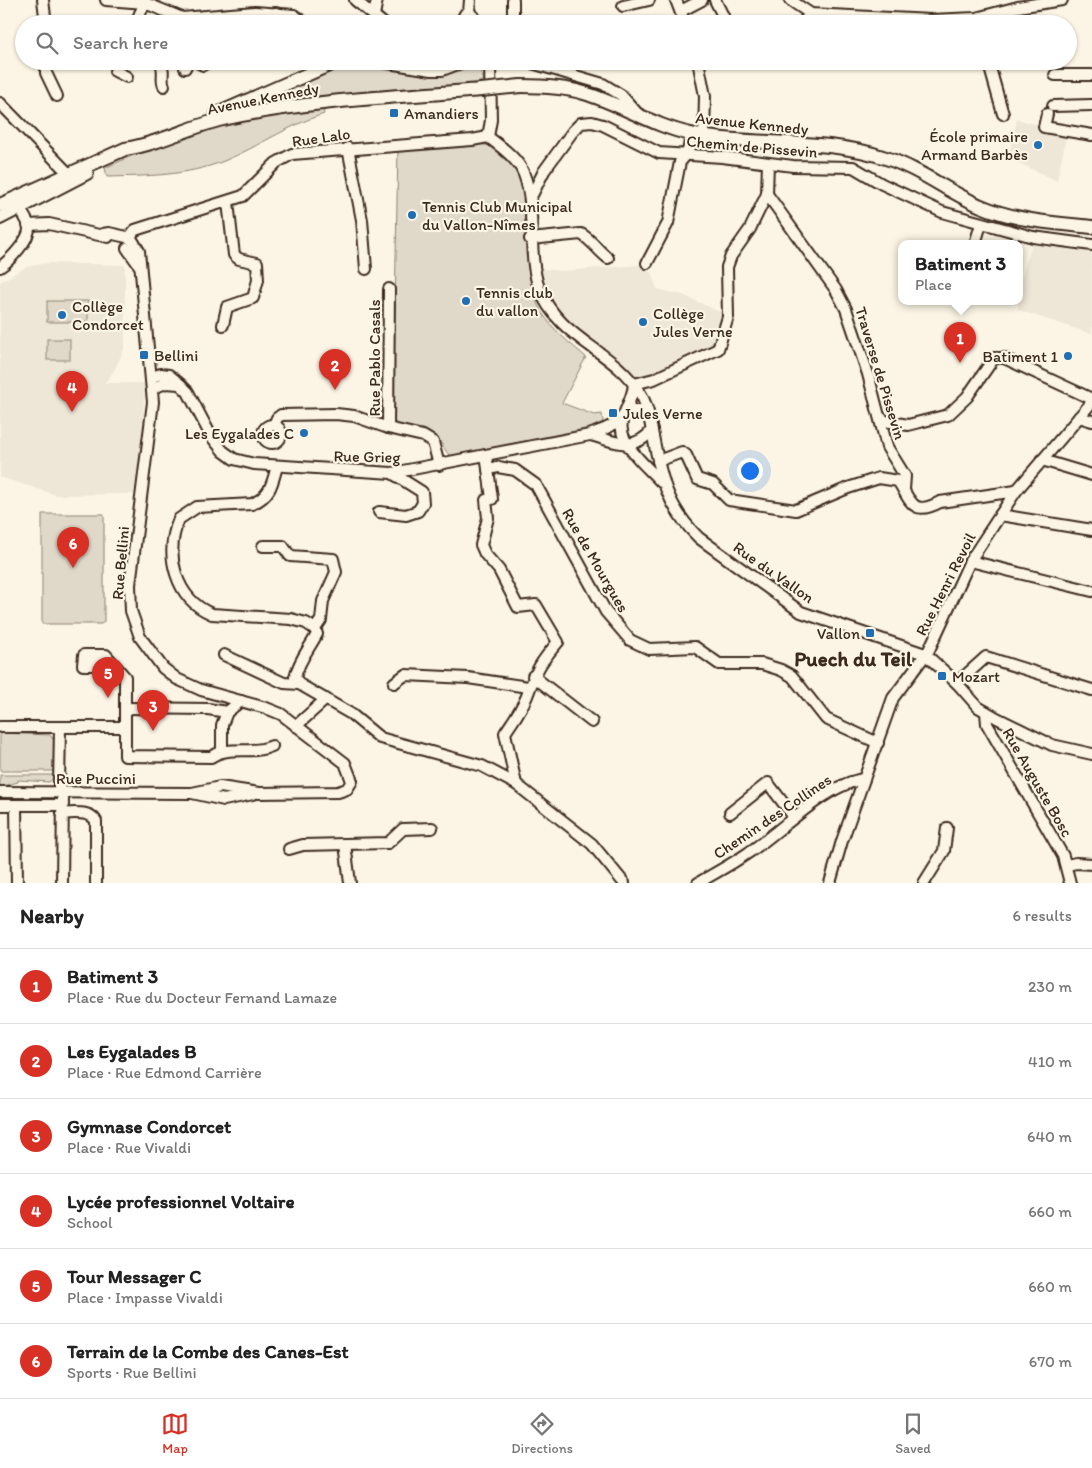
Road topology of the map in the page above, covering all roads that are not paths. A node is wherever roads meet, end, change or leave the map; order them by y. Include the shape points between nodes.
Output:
1 (43, 0) edge
2 (106, 0) edge
3 (354, 0) edge
4 (377, 0) edge
5 (470, 0) edge
6 (513, 0) edge
7 (649, 0) edge
8 (676, 0) edge
9 (702, 0) edge
10 (716, 0) edge
11 (790, 0) edge
12 (1062, 0) edge
13 (145, 3) junction
14 (1026, 3) edge
15 (623, 6) dead end
16 (681, 11) junction
17 (469, 12) dead end
18 (811, 14) joint
19 (45, 15) edge
20 (140, 15) edge
21 (175, 15) edge
22 (224, 15) edge
23 (251, 15) edge
24 (374, 15) joint
25 (512, 15) edge
26 (682, 15) edge
27 (724, 15) edge
28 (827, 15) edge
29 (993, 15) edge
30 (46, 70) edge
31 (114, 70) edge
32 (164, 70) edge
33 (318, 70) edge
34 (490, 70) edge
35 (556, 70) edge
36 (700, 70) edge
37 (991, 70) edge
38 (1055, 75) dead end
39 (1092, 75) edge
40 (127, 77) dead end
41 (164, 86) dead end
42 (58, 96) dead end
43 (0, 103) edge
44 (1092, 105) edge
45 (1003, 114) dead end
46 (639, 116) junction
47 (690, 134) junction
48 (1092, 136) edge
49 (488, 137) junction
50 (704, 137) junction
51 (163, 138) junction
52 (141, 147) junction
53 (348, 148) junction
54 (687, 156) junction
55 (54, 159) junction
56 (768, 163) junction
57 (521, 168) junction
58 (544, 171) junction
59 (68, 173) junction
60 (45, 184) junction
61 (767, 194) junction
62 (529, 200) junction
63 (228, 202) junction
64 (0, 205) edge
65 (19, 209) junction
66 (0, 218) edge
67 (28, 224) junction
68 (981, 224) junction
69 (1092, 227) edge
70 (530, 239) junction
71 (976, 240) edge
72 (130, 243) junction
73 (1092, 245) edge
74 (608, 258) dead end
75 (648, 263) dead end
76 (0, 267) edge
77 (366, 269) dead end
78 (389, 289) dead end
79 (223, 325) dead end
80 (150, 362) junction
81 (169, 375) junction
82 (152, 377) junction
83 (654, 379) junction
84 (180, 384) junction
85 (634, 384) junction
86 (153, 388) junction
87 (642, 394) junction
88 (1092, 401) edge
89 (626, 412) junction
90 (648, 413) junction
91 (880, 417) junction
92 (1079, 417) junction
93 (1092, 421) edge
94 (274, 425) dead end
95 (388, 428) junction
96 (652, 430) junction
97 (590, 435) junction
98 (628, 444) junction
99 (486, 455) junction
100 (658, 460) junction
101 (1042, 460) junction
102 (439, 465) junction
103 (277, 466) junction
104 (488, 469) junction
105 (392, 473) junction
106 (1092, 475) edge
107 (664, 485) junction
108 (904, 490) junction
109 (1016, 491) junction
110 (380, 512) dead end
111 (1000, 515) junction
112 (1092, 530) edge
113 (263, 546) dead end
114 (970, 561) junction
115 (1092, 591) edge
116 (315, 629) junction
117 (925, 654) junction
118 (224, 655) dead end
119 (114, 665) dead end
120 (534, 676) junction
121 (394, 683) dead end
122 (957, 683) junction
123 (299, 684) junction
124 (528, 687) junction
125 (1092, 690) edge
126 (326, 698) junction
127 (241, 700) junction
128 (126, 708) junction
129 (227, 712) junction
130 (986, 712) junction
131 (592, 722) dead end
132 (296, 726) junction
133 (0, 727) edge
134 (60, 727) junction
135 (125, 727) junction
136 (878, 743) junction
137 (272, 746) dead end
138 (222, 751) junction
139 (1092, 754) edge
140 (864, 779) junction
141 (516, 784) junction
142 (0, 792) edge
143 (61, 792) junction
144 (338, 792) joint
145 (0, 805) edge
146 (16, 805) junction
147 (62, 809) junction
148 (730, 813) dead end
149 (794, 816) junction
150 (432, 828) dead end
151 (946, 828) dead end
152 (345, 844) junction
153 (289, 849) dead end
154 (1092, 864) edge
155 (1067, 865) junction
156 (17, 883) edge
157 (62, 883) edge
158 (96, 883) edge
159 (350, 883) edge
160 (624, 883) edge
161 (698, 883) edge
162 (830, 883) edge
163 (924, 883) edge
164 (1070, 883) edge

1 - 19 street
2 - 13 street
3 - 24 street
4 - 24 street
5 - 17 street
6 - 25 street
7 - 15 street
8 - 16 street
9 - 16 street
10 - 27 street
11 - 18 street
12 - 14 street
13 - 20 street
13 - 21 street
14 - 29 street
16 - 26 street
18 - 28 street
22 - 23 street via 233,12
30 - 42 street
31 - 40 street
32 - 41 street
33 - 51 main road via 184,126
34 - 49 street
35 - 46 street via 604,84 621,95
36 - 50 street via 705,96
37 - 45 street
38 - 39 street
43 - 55 street
44 - 48 street via 1050,110 1044,127
46 - 47 main road, Avenue Kennedy
46 - 51 main road, Avenue Kennedy, bridge via 584,93 520,86 300,104 225,118
47 - 50 main road, Avenue Kennedy
47 - 54 street
49 - 53 street, Rue Lalo
49 - 57 street
50 - 69 main road, Avenue Kennedy via 868,152 899,163 963,198 996,211 1044,222
51 - 52 main road, Avenue Kennedy
52 - 59 main road, Avenue Kennedy via 125,149
52 - 65 main road
53 - 63 street, Rue Lalo via 292,154 276,163 250,191
53 - 77 street via 362,220
54 - 56 street, Chemin de Pissevin
54 - 58 street, Chemin de Pissevin via 659,153 603,125 581,123
54 - 75 street via 680,162 668,223
55 - 59 street
55 - 60 street via 56,170
56 - 61 street
56 - 68 street, Chemin de Pissevin via 853,167 942,212
57 - 58 street
57 - 62 street, Rue du Vallon
58 - 62 street, Chemin de Pissevin
59 - 60 main road, Avenue Kennedy
60 - 64 main road, Avenue Kennedy
60 - 65 street via 36,193 17,202
61 - 83 street via 750,229 730,256 727,267 728,317 718,349
61 - 91 street, Traverse de Pissevin via 841,299
62 - 70 street, Rue du Vallon
63 - 72 street, Rue Lalo via 135,230 131,233
63 - 79 street via 234,255 257,263 258,280 253,298 227,307
65 - 66 main road
65 - 67 street
67 - 72 street via 109,233
67 - 76 street via 28,231 16,252
68 - 71 street
68 - 73 street, Chemin de Pissevin via 1033,238
70 - 74 street via 581,234
70 - 85 street, Rue du Vallon via 539,287 556,317 568,330 612,361
72 - 80 street, Rue Bellini via 139,266
78 - 95 street, Rue Pablo Casals
80 - 81 street, Rue Grieg
80 - 82 street, Rue Bellini
81 - 82 street
81 - 84 street, Rue Grieg
82 - 86 street, Rue Bellini
83 - 85 street
83 - 87 street
84 - 86 street via 166,383
84 - 103 street, Rue Grieg via 188,392 222,451 246,463
85 - 87 street, Rue du Vallon
85 - 89 street
86 - 127 street, Rue Bellini via 130,585 135,624 147,649 162,668 201,690
87 - 90 street, Rue du Vallon
88 - 91 street via 1004,358 994,358 967,397 948,415 908,425
88 - 92 street, Rue Henri Revoil
89 - 90 street
89 - 97 street, Rue Grieg via 610,426
89 - 98 street via 622,430
90 - 96 street, Rue du Vallon
91 - 108 street, Traverse de Pissevin via 887,447 906,476
92 - 93 street
92 - 101 street, Rue Henri Revoil
94 - 95 street via 281,415 336,414 354,416
95 - 102 street via 423,436 433,442
96 - 98 street via 642,441
96 - 100 street, Rue du Vallon
97 - 98 street, Rue Grieg
97 - 99 street, Rue Grieg
98 - 107 street, Rue du Vallon
99 - 102 street, Rue Grieg
99 - 104 street
100 - 107 street, Rue du Vallon
100 - 108 street via 682,452 697,479 713,484 729,500 796,510 879,478 898,481
101 - 106 street
101 - 109 street, Rue Henri Revoil
102 - 105 street, Rue Grieg
103 - 105 street, Rue Grieg
103 - 116 street via 271,489 260,501 196,507 179,519 173,569 185,591 202,610 291,619
104 - 120 street via 492,499 486,500 488,518 481,545 499,570 518,607 536,605 558,642 538,665
104 - 136 street, Rue de Mourgues via 498,466 516,470 536,485 606,612 630,640 649,649 695,647 719,664 762,664 781,670 792,676 826,719
105 - 110 street via 422,492 422,504 418,511 406,515
107 - 117 street, Rue du Vallon via 673,507 699,538 801,612
108 - 109 street via 910,504 918,508
109 - 111 street, Rue Henri Revoil
111 - 112 street
111 - 114 street, Rue Henri Revoil
113 - 116 street via 283,546 290,556 333,559 336,572 323,601 321,620
114 - 115 street
114 - 117 street, Rue Henri Revoil
116 - 123 street via 317,634 297,668 295,677
117 - 122 street, Rue Auguste Bosc
117 - 136 street, Rue Henri Revoil via 893,698
118 - 123 street via 284,683
119 - 128 street via 125,677
120 - 124 street
120 - 131 street
121 - 124 street via 405,675 468,678
122 - 125 street via 986,658
122 - 130 street, Rue Auguste Bosc
123 - 126 street
124 - 141 street via 527,696 504,734
126 - 132 street
126 - 141 street via 380,738 482,766
127 - 129 street
127 - 132 street, Rue Bellini via 281,714
128 - 129 street
128 - 135 street
129 - 138 street via 222,726
130 - 139 street via 1052,745
130 - 155 street, Rue Auguste Bosc via 987,724
132 - 144 street, Rue Bellini via 345,763 352,781 347,789
133 - 134 street
134 - 135 street
134 - 143 street
135 - 138 street via 125,756 211,757
136 - 140 street, Rue Henri Revoil
137 - 138 street via 262,751
140 - 149 street, Chemin des Collines via 851,780
140 - 162 street, Rue Henri Revoil
141 - 160 street via 592,844
142 - 143 street, Rue Puccini
143 - 144 street, Rue Puccini via 192,793 220,787 259,792
143 - 147 street
145 - 146 street
146 - 147 street
146 - 156 street
147 - 157 street
147 - 158 street via 94,816
148 - 149 street via 768,783
149 - 161 street, Chemin des Collines via 749,853
150 - 152 street via 403,829 388,843
151 - 163 street via 944,851
152 - 153 street via 302,845
152 - 159 street
154 - 155 street
155 - 164 street

